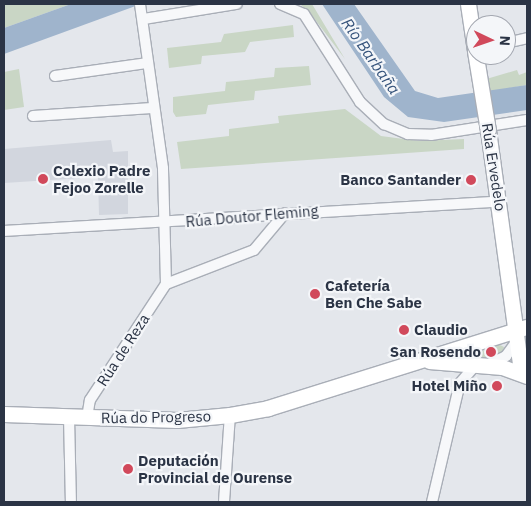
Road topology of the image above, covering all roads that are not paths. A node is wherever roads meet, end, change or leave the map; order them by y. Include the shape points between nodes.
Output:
1 (140, 4) edge
2 (237, 4) edge
3 (280, 4) edge
4 (144, 19) junction
5 (148, 63) junction
6 (479, 65) edge
7 (55, 76) dead end
8 (152, 108) junction
9 (32, 116) dead end
10 (527, 120) edge
11 (493, 127) junction
12 (499, 202) junction
13 (285, 213) junction
14 (166, 223) junction
15 (4, 231) edge
16 (166, 284) junction
17 (521, 332) edge
18 (490, 338) junction
19 (511, 352) junction
20 (421, 361) junction
21 (480, 366) junction
22 (524, 374) edge
23 (4, 414) edge
24 (230, 415) junction
25 (69, 417) junction
26 (87, 418) junction
27 (71, 502) edge
28 (224, 502) edge
29 (432, 502) edge

1 - 4 street
2 - 4 street
3 - 11 street via 304,14 360,102 384,124 408,134
4 - 5 street
5 - 7 street
5 - 8 street
6 - 11 street, Rúa Ervedelo, bridge
8 - 9 street
8 - 14 street
10 - 11 street
11 - 12 street, Rúa Ervedelo
12 - 13 street, Rúa Doutor Fleming
12 - 17 street, Rúa Ervedelo
13 - 14 street, Rúa Doutor Fleming
13 - 16 street via 254,250
14 - 15 street, Rúa Doutor Fleming
14 - 16 street
16 - 26 street, Rúa de Reza via 90,400
17 - 18 street, Rúa do Progreso
17 - 19 street
17 - 22 street
18 - 19 street via 504,339
18 - 20 street, Rúa do Progreso
18 - 21 street, Rúa do Progreso via 468,354
19 - 21 street
19 - 22 street
20 - 21 street, Rúa do Progreso
20 - 24 street, Rúa do Progreso
21 - 22 street
21 - 29 street via 460,383
23 - 25 street, Rúa do Progreso
24 - 26 street, Rúa do Progreso via 176,420
24 - 28 street
25 - 26 street, Rúa do Progreso
25 - 27 street

